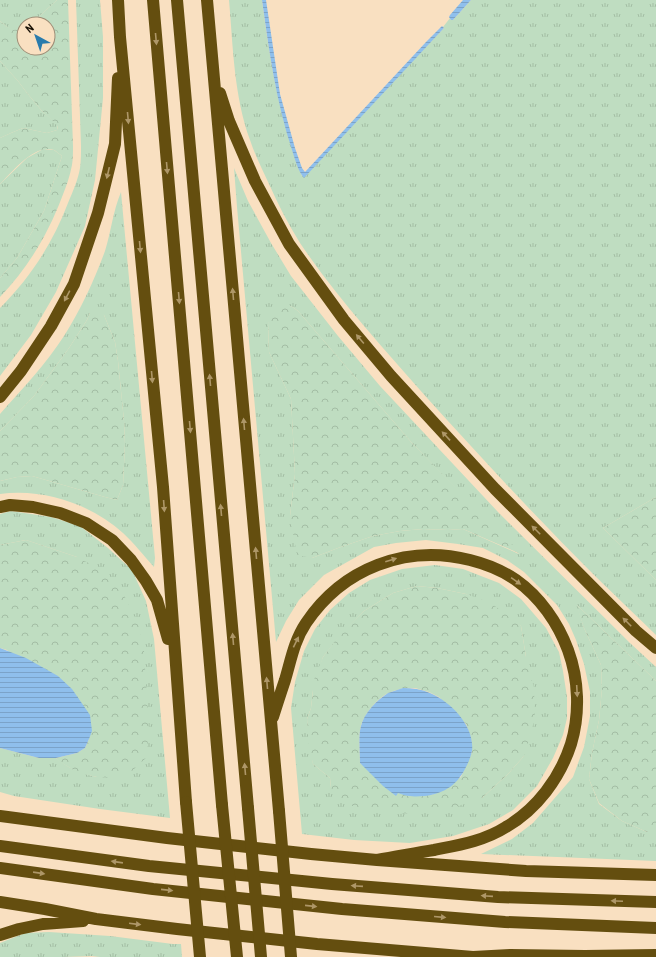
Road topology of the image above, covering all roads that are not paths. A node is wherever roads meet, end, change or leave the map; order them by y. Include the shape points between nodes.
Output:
1 (118, 0) edge
2 (153, 0) edge
3 (177, 0) edge
4 (207, 0) edge
5 (120, 37) junction
6 (213, 75) junction
7 (0, 397) edge
8 (0, 507) edge
9 (656, 648) edge
10 (178, 691) junction
11 (271, 721) junction
12 (0, 810) edge
13 (0, 816) edge
14 (14, 818) junction
15 (0, 846) edge
16 (377, 860) junction
17 (0, 868) edge
18 (656, 875) edge
19 (0, 902) edge
20 (656, 902) edge
21 (96, 919) junction
22 (656, 928) edge
23 (0, 935) edge
24 (656, 955) edge
25 (200, 957) edge
26 (237, 957) edge
27 (261, 957) edge
28 (291, 957) edge
29 (473, 957) edge

1 - 5 highway
2 -> 26 highway, bridge
27 -> 3 highway, bridge
4 - 6 highway
5 -> 7 highway via 115,144 98,213 71,290 51,326
5 -> 10 highway via 163,487
9 -> 6 highway via 495,489 391,376 344,320 281,230 249,168
11 -> 6 highway
8 - 10 highway via 33,507 60,514 86,523 112,540 146,581 157,600 167,632
10 - 25 highway, bridge
11 -> 16 highway via 293,648 305,625 335,590 375,566 398,558 419,555 458,557 480,563 516,580 545,609 564,641 576,677 576,724 560,772 521,818 488,837
11 - 28 highway, bridge
12 - 14 highway
13 - 14 highway
14 - 16 highway via 167,838
20 -> 15 highway via 498,897 332,884 149,866
16 - 18 highway via 526,871
17 -> 22 highway via 342,909 505,922
19 - 21 highway
21 - 23 highway via 43,924
21 -> 29 highway via 317,944
24 - 29 highway

